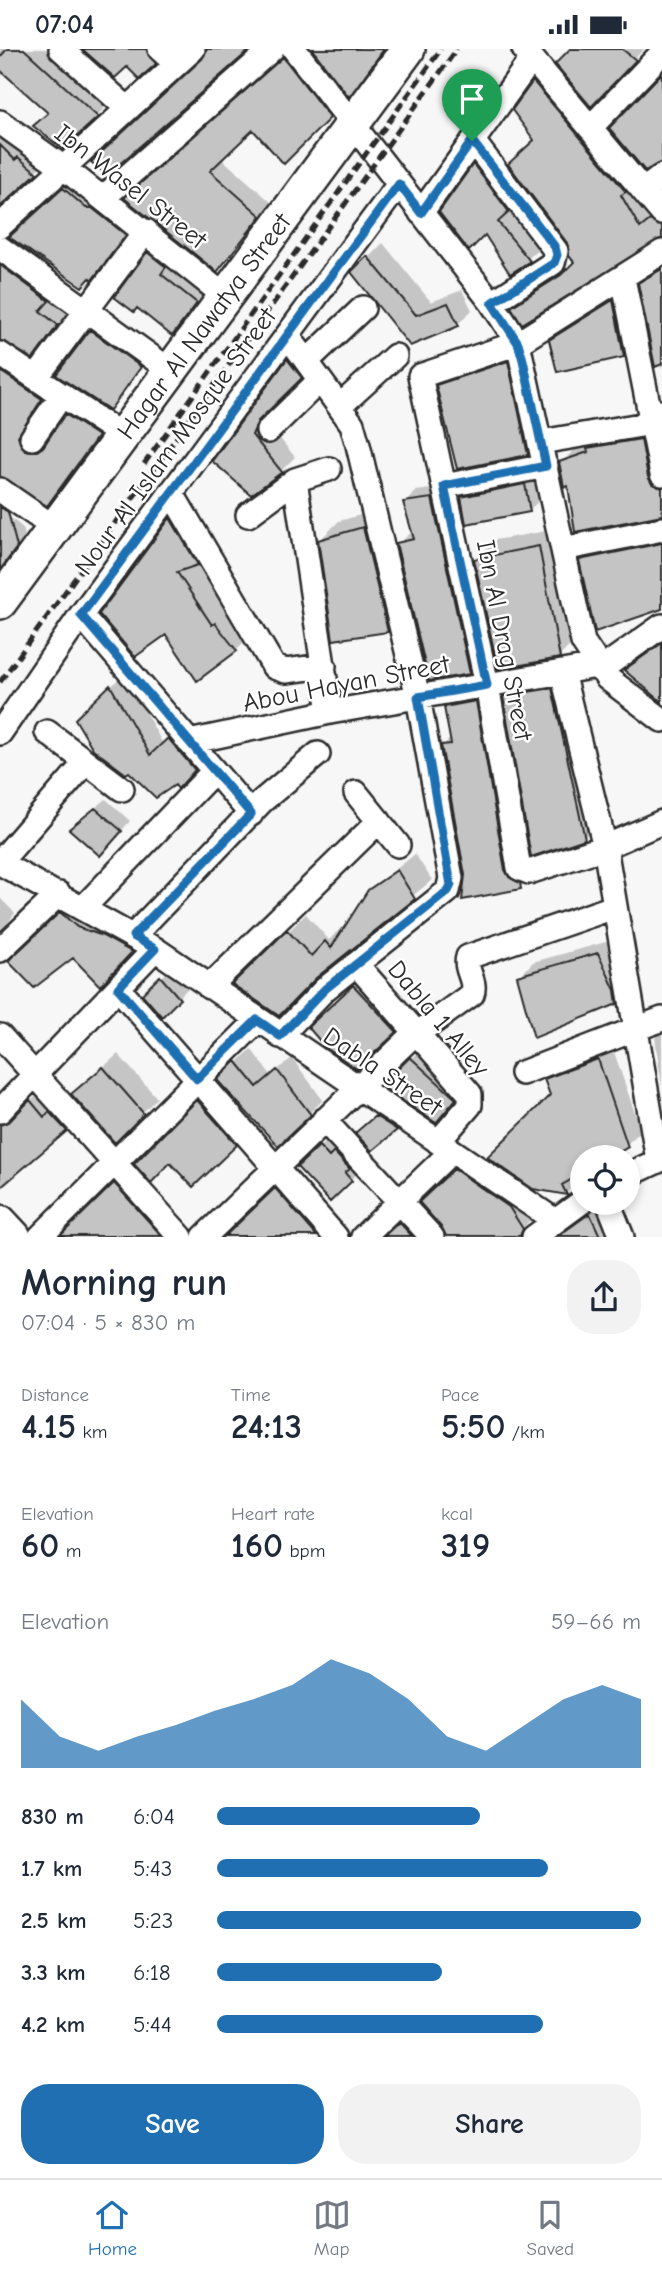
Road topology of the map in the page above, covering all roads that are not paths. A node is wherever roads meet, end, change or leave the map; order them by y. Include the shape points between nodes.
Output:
1 (61, 49) edge
2 (272, 49) edge
3 (294, 49) edge
4 (408, 49) edge
5 (662, 53) edge
6 (176, 54) edge
7 (527, 55) edge
8 (127, 108) junction
9 (0, 122) edge
10 (352, 125) junction
11 (590, 128) junction
12 (472, 141) junction
13 (64, 168) junction
14 (653, 183) edge
15 (399, 184) junction
16 (103, 198) junction
17 (421, 213) junction
18 (662, 213) edge
19 (0, 226) edge
20 (146, 231) junction
21 (0, 248) edge
22 (662, 252) edge
23 (623, 278) junction
24 (226, 296) junction
25 (492, 303) junction
26 (363, 308) dead end
27 (85, 309) junction
28 (288, 336) junction
29 (518, 343) junction
30 (0, 355) edge
31 (395, 356) dead end
32 (171, 371) junction
33 (314, 371) junction
34 (36, 378) junction
35 (62, 395) junction
36 (340, 407) junction
37 (656, 416) edge
38 (268, 431) dead end
39 (123, 436) junction
40 (32, 438) dead end
41 (541, 442) junction
42 (546, 466) junction
43 (329, 469) dead end
44 (662, 474) edge
45 (295, 480) junction
46 (444, 486) junction
47 (0, 490) edge
48 (172, 492) junction
49 (248, 515) dead end
50 (55, 528) junction
51 (662, 529) edge
52 (563, 549) junction
53 (0, 602) edge
54 (81, 615) junction
55 (662, 626) edge
56 (324, 666) junction
57 (598, 668) junction
58 (562, 672) junction
59 (487, 685) junction
60 (418, 697) junction
61 (330, 712) junction
62 (662, 720) edge
63 (47, 732) dead end
64 (0, 733) edge
65 (189, 742) junction
66 (318, 754) dead end
67 (86, 762) junction
68 (214, 771) junction
69 (121, 789) dead end
70 (356, 793) dead end
71 (251, 814) junction
72 (379, 821) junction
73 (662, 822) edge
74 (398, 845) dead end
75 (604, 846) junction
76 (0, 862) edge
77 (60, 894) junction
78 (614, 907) junction
79 (83, 908) junction
80 (133, 936) junction
81 (155, 949) junction
82 (0, 950) edge
83 (356, 964) junction
84 (209, 987) junction
85 (118, 988) junction
86 (662, 1019) edge
87 (257, 1020) junction
88 (637, 1030) junction
89 (417, 1033) junction
90 (0, 1036) edge
91 (280, 1036) junction
92 (522, 1073) dead end
93 (35, 1075) junction
94 (197, 1079) junction
95 (357, 1089) junction
96 (0, 1111) edge
97 (657, 1115) edge
98 (324, 1120) junction
99 (445, 1147) junction
100 (660, 1160) edge
101 (113, 1161) junction
102 (274, 1168) junction
103 (640, 1169) edge
104 (400, 1202) junction
105 (570, 1210) edge
106 (613, 1215) edge
107 (554, 1220) junction
108 (0, 1222) edge
109 (14, 1237) edge
110 (40, 1237) edge
111 (181, 1237) edge
112 (204, 1237) edge
113 (336, 1237) edge
114 (363, 1237) edge
115 (432, 1237) edge
116 (534, 1237) edge
117 (622, 1237) edge

1 - 8 street
2 - 16 street
3 - 10 street
4 - 10 street, Hagar Al Nawatya Street
5 - 11 street
6 - 8 street
7 - 11 street
7 - 12 street
8 - 13 street
9 - 13 street, Ibn Wasel Street
10 - 15 street
10 - 24 street, Hagar Al Nawatya Street
11 - 14 street
12 - 17 street
12 - 25 street via 556,251 554,263
13 - 16 street, Ibn Wasel Street
13 - 19 street
14 - 18 street
15 - 17 street
15 - 28 street, Nour Al Islam Mosque Street
16 - 20 street, Ibn Wasel Street
17 - 25 street
20 - 24 street, Ibn Wasel Street
20 - 27 street
21 - 27 street
22 - 23 street
23 - 29 street
23 - 37 street
24 - 32 street, Hagar Al Nawatya Street
25 - 29 street
26 - 33 street
27 - 32 street
27 - 34 street
28 - 33 street
28 - 48 street, Nour Al Islam Mosque Street
29 - 41 street
29 - 46 street, Ibn Al Drag Street via 420,376
30 - 34 street
31 - 36 street
32 - 39 street, Hagar Al Nawatya Street
33 - 36 street
33 - 38 street
34 - 35 street
35 - 39 street
35 - 40 street
36 - 60 street via 352,424 358,445
37 - 41 street
37 - 44 street
39 - 50 street, Hagar Al Nawatya Street
41 - 42 street
42 - 46 street
42 - 52 street
43 - 45 street
45 - 49 street
45 - 56 street
46 - 59 street, Ibn Al Drag Street
47 - 50 street
48 - 54 street, Nour Al Islam Mosque Street
48 - 56 street via 274,667 286,671
50 - 53 street, Hagar Al Nawatya Street
51 - 52 street
52 - 57 street via 579,631
54 - 64 street, Nour Al Islam Mosque Street
54 - 65 street
55 - 57 street
56 - 61 street
57 - 58 street, Abou Hayan Street
57 - 62 street
58 - 59 street, Abou Hayan Street
58 - 75 street
59 - 60 street, Abou Hayan Street
59 - 75 street, Ibn Al Drag Street via 519,868 529,872
60 - 61 street, Abou Hayan Street
60 - 83 street via 451,885
61 - 65 street, Abou Hayan Street
63 - 67 street
65 - 68 street
66 - 71 street
67 - 69 street
67 - 76 street
68 - 71 street
68 - 79 street
70 - 72 street
71 - 80 street
72 - 74 street
72 - 84 street
73 - 75 street, Ibn Al Drag Street
75 - 78 street
76 - 77 street, Dabla Street
77 - 79 street, Dabla Street
77 - 82 street
78 - 88 street
78 - 89 street via 472,954 466,963 475,986 472,994
79 - 80 street, Dabla Street
80 - 81 street, Dabla Street
81 - 84 street, Dabla Street
81 - 85 street
83 - 89 street, Dabla 1 Alley
83 - 91 street via 307,1005
84 - 87 street, Dabla Street
85 - 93 street
85 - 94 street
86 - 88 street
87 - 91 street, Dabla Street
87 - 94 street
88 - 92 street
88 - 97 street
89 - 95 street
89 - 99 street, Dabla 1 Alley via 471,1099
90 - 93 street
91 - 95 street, Dabla Street
93 - 96 street
93 - 101 street
94 - 101 street
94 - 102 street
95 - 98 street
95 - 99 street, Dabla Street
97 - 100 street
98 - 102 street
98 - 104 street
99 - 104 street
99 - 107 street, Dabla Street
100 - 103 street
101 - 110 street
101 - 111 street
102 - 112 street
102 - 113 street
104 - 114 street
104 - 115 street
105 - 107 street
106 - 117 street
107 - 116 street
108 - 109 street

